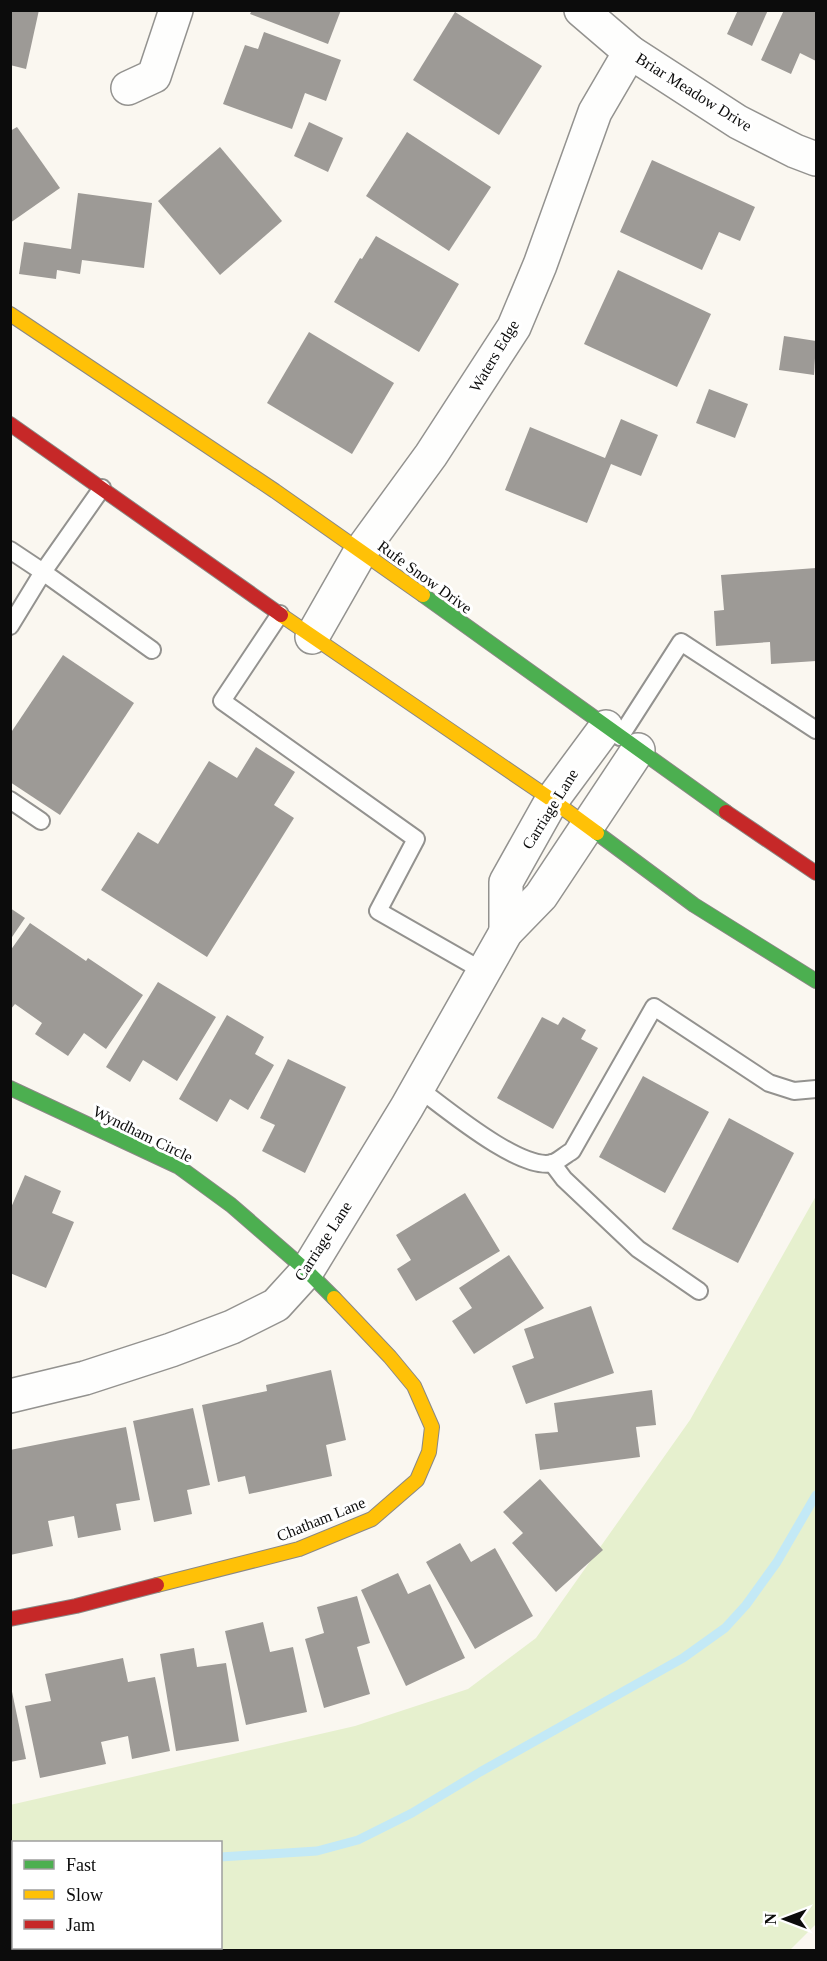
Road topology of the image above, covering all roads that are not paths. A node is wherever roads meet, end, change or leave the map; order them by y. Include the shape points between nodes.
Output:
1 (176, 10) edge
2 (581, 10) edge
3 (630, 52) junction
4 (128, 88) dead end
5 (816, 159) edge
6 (10, 314) edge
7 (10, 424) edge
8 (102, 488) junction
9 (10, 550) edge
10 (361, 551) junction
11 (44, 572) junction
12 (280, 614) junction
13 (10, 626) edge
14 (312, 637) junction
15 (152, 650) dead end
16 (816, 730) edge
17 (621, 738) junction
18 (10, 800) edge
19 (552, 800) junction
20 (41, 821) dead end
21 (587, 826) junction
22 (816, 873) edge
23 (506, 932) junction
24 (483, 971) junction
25 (816, 981) edge
26 (10, 1088) edge
27 (418, 1088) junction
28 (816, 1089) edge
29 (552, 1163) junction
30 (307, 1271) junction
31 (699, 1291) dead end
32 (10, 1396) edge
33 (10, 1620) edge

1 - 4 street via 154,76
2 - 3 street, Briar Meadow Drive
3 - 5 street, Briar Meadow Drive via 738,122
3 - 10 street, Waters Edge via 594,112 514,327 431,455
6 - 10 main road, Rufe Snow Drive
7 - 8 main road
8 - 11 lane
8 - 12 main road
9 - 11 lane
10 - 14 street, Waters Edge
10 - 17 main road, Rufe Snow Drive
11 - 13 lane
11 - 15 lane
12 - 14 main road
12 - 24 lane via 222,701 416,839 378,911
14 - 19 main road
16 - 17 lane via 681,642
17 - 19 street, Carriage Lane
17 - 21 street, Carriage Lane
17 - 22 main road, Rufe Snow Drive
18 - 20 lane
19 - 21 main road
19 - 23 street, Carriage Lane via 506,882
21 - 23 street, Carriage Lane via 541,896
21 - 25 main road via 694,905
23 - 24 street, Carriage Lane
24 - 27 street, Carriage Lane
26 - 30 main road, Wyndham Circle via 179,1167 231,1205
27 - 29 lane via 489,1140 526,1161
27 - 30 street, Carriage Lane
28 - 29 lane via 794,1091 769,1083 654,1007 572,1150
29 - 31 lane via 638,1249
30 - 32 street, Carriage Lane via 276,1305 232,1328 96,1374
30 - 33 main road, Chatham Lane via 414,1386 432,1427 429,1452 417,1480 372,1519 299,1549

